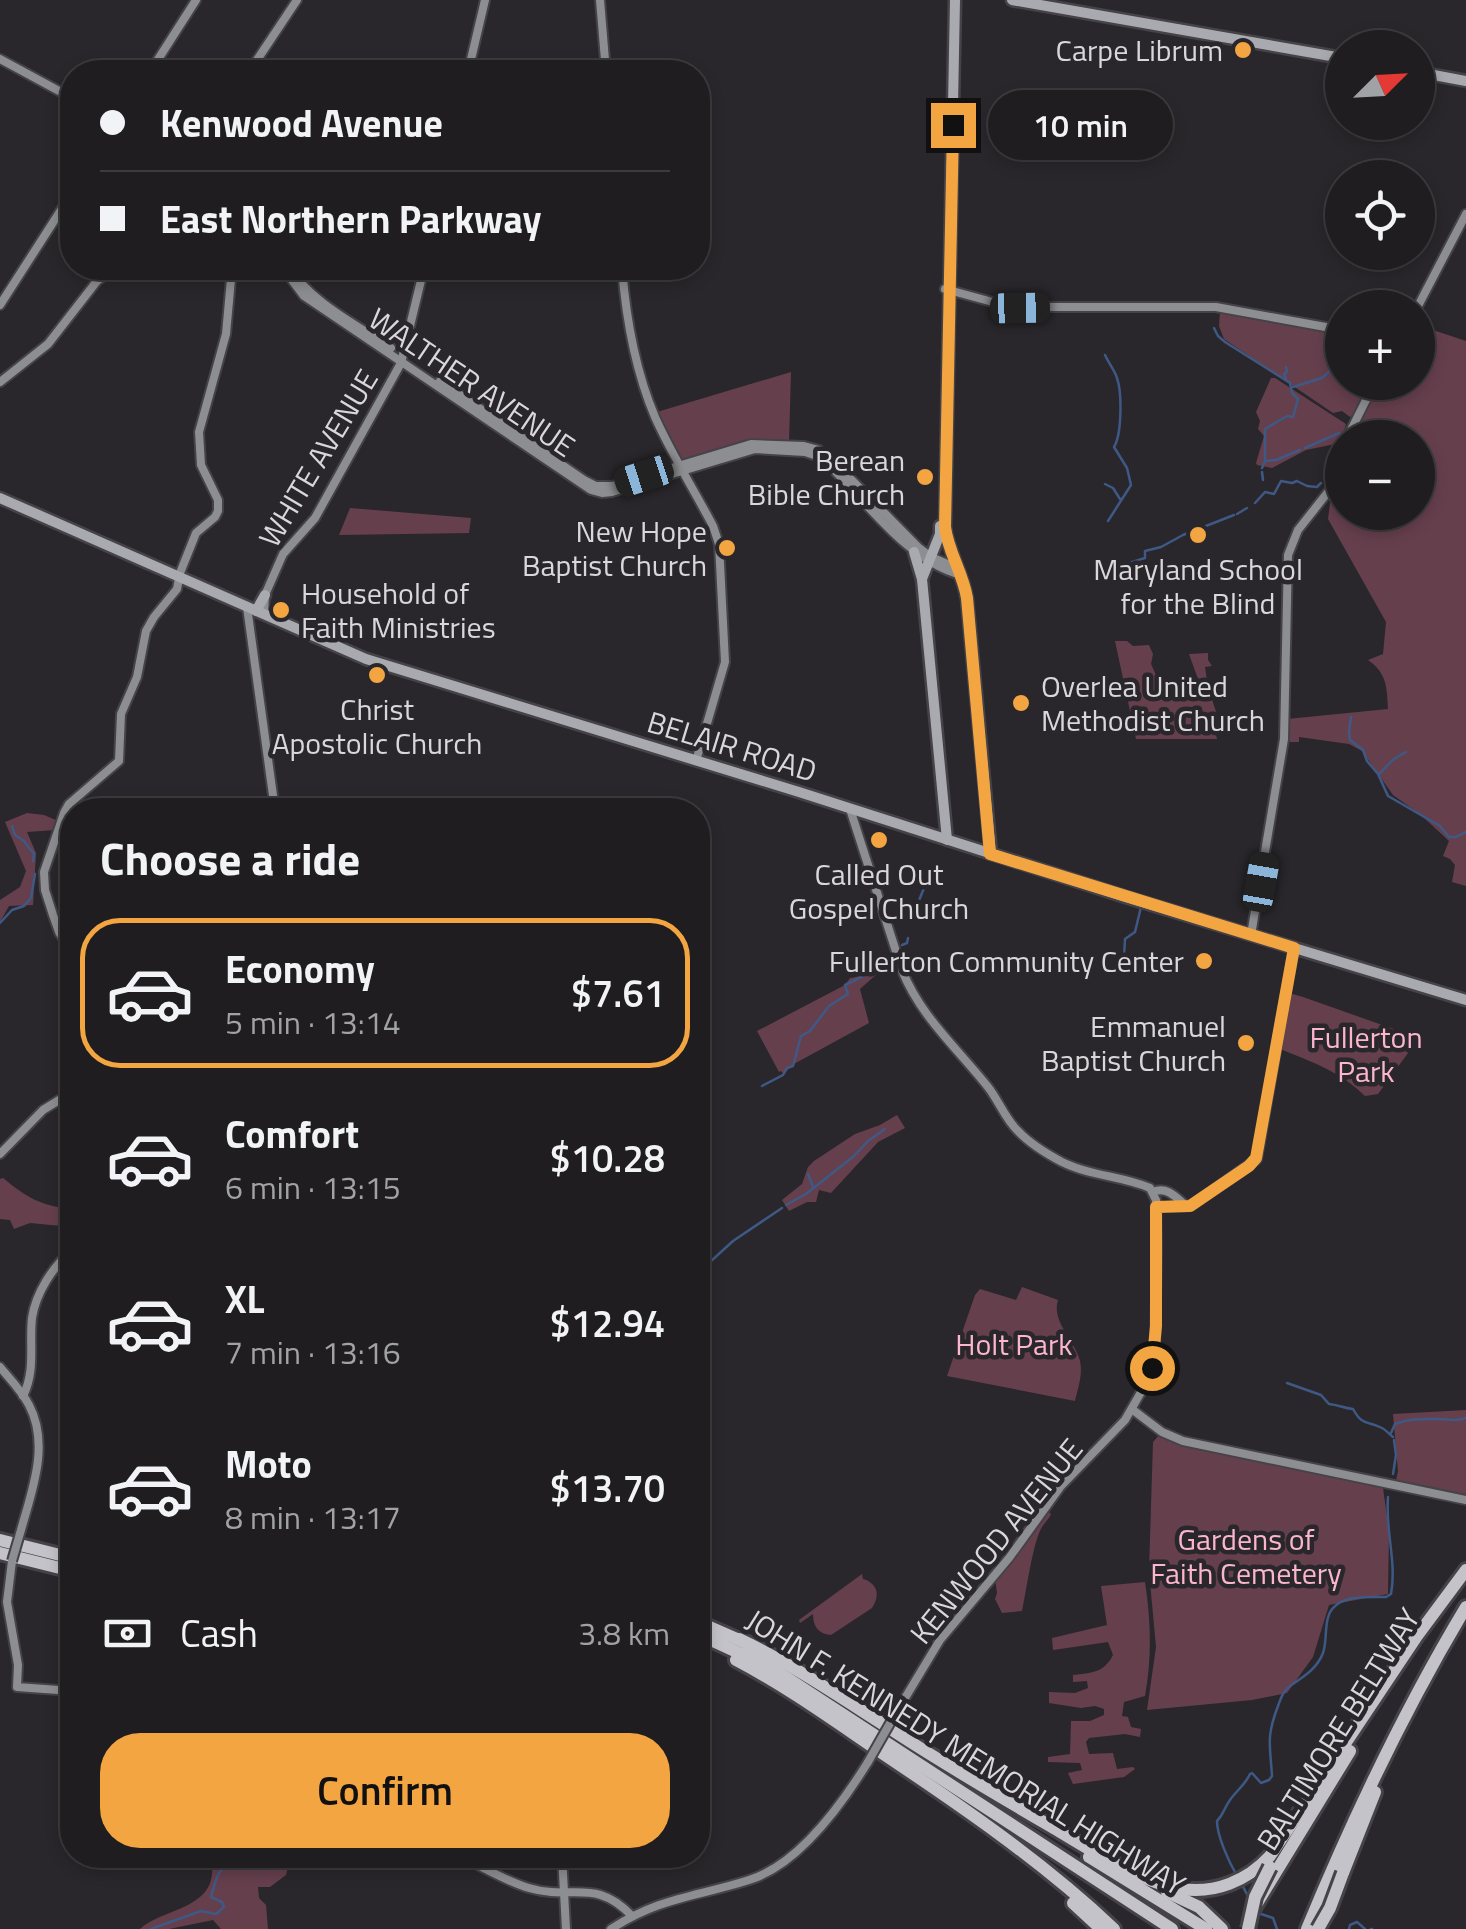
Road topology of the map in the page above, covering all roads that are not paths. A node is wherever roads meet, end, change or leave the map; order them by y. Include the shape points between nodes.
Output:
1 (196, 0) edge
2 (297, 0) edge
3 (484, 0) edge
4 (600, 0) edge
5 (953, 0) edge
6 (1012, 0) edge
7 (1325, 55) edge
8 (158, 60) edge
9 (258, 60) edge
10 (471, 60) edge
11 (605, 60) edge
12 (0, 62) edge
13 (1435, 75) edge
14 (1466, 80) edge
15 (60, 94) edge
16 (60, 211) edge
17 (1466, 214) edge
18 (98, 280) edge
19 (231, 280) edge
20 (298, 280) edge
21 (421, 280) edge
22 (623, 280) edge
23 (947, 290) junction
24 (1426, 290) edge
25 (0, 305) edge
26 (1325, 327) edge
27 (403, 359) junction
28 (0, 382) edge
29 (945, 434) junction
30 (682, 468) junction
31 (0, 498) edge
32 (1325, 498) edge
33 (914, 552) junction
34 (930, 560) junction
35 (960, 572) junction
36 (184, 579) junction
37 (922, 579) junction
38 (178, 590) joint
39 (265, 596) joint
40 (256, 610) junction
41 (696, 761) junction
42 (76, 798) edge
43 (275, 798) edge
44 (850, 809) junction
45 (60, 825) edge
46 (946, 840) junction
47 (990, 854) junction
48 (60, 934) edge
49 (1251, 934) junction
50 (1294, 948) junction
51 (1466, 1000) edge
52 (60, 1099) edge
53 (0, 1154) edge
54 (1153, 1192) junction
55 (1188, 1206) junction
56 (1156, 1207) junction
57 (60, 1262) edge
58 (1, 1367) edge
59 (23, 1396) junction
60 (1133, 1410) junction
61 (1466, 1500) edge
62 (0, 1539) edge
63 (60, 1554) edge
64 (6, 1563) edge
65 (60, 1570) edge
66 (1466, 1570) edge
67 (1466, 1578) edge
68 (1466, 1607) edge
69 (710, 1631) edge
70 (1452, 1631) junction
71 (710, 1634) edge
72 (710, 1635) edge
73 (739, 1639) junction
74 (710, 1648) edge
75 (60, 1690) edge
76 (807, 1704) junction
77 (1359, 1722) junction
78 (1382, 1762) junction
79 (1065, 1844) junction
80 (486, 1868) edge
81 (563, 1868) edge
82 (564, 1892) junction
83 (632, 1916) junction
84 (566, 1929) edge
85 (611, 1929) edge
86 (1099, 1929) edge
87 (1114, 1929) edge
88 (1160, 1929) edge
89 (1172, 1929) edge
90 (1206, 1929) edge
91 (1222, 1929) edge
92 (1244, 1929) edge
93 (1307, 1929) edge
94 (1320, 1929) edge

1 - 8 main road
2 - 9 main road
3 - 10 main road
4 - 11 main road
5 - 23 main road
6 - 7 main road
12 - 15 main road
13 - 14 main road
16 - 25 main road
17 - 24 main road
18 - 28 main road via 48,344
19 - 36 main road via 225,338 199,432 201,466 218,509 196,533
20 - 27 main road, WALTHER AVENUE
21 - 27 main road, WHITE AVENUE
22 - 30 main road via 644,385
23 - 26 main road via 1011,308 1216,307
23 - 29 main road
27 - 30 main road, WALTHER AVENUE via 592,490 612,492
27 - 39 main road, WHITE AVENUE via 315,518 283,554
29 - 34 main road via 940,534
29 - 35 main road via 945,527
30 - 33 main road, WALTHER AVENUE via 760,449 812,454
30 - 34 main road, WALTHER AVENUE via 756,444 814,448
30 - 41 main road via 718,539 726,657
31 - 36 main road, BELAIR ROAD
32 - 49 main road via 1298,530 1287,561 1284,737
33 - 34 main road, WALTHER AVENUE
33 - 37 main road
34 - 35 main road, WALTHER AVENUE
34 - 37 main road
35 - 47 main road
36 - 38 main road
36 - 40 main road, BELAIR ROAD
37 - 46 main road
38 - 42 main road via 146,631 121,714 119,761
39 - 40 main road
40 - 41 main road, BELAIR ROAD via 366,660
40 - 43 main road
41 - 44 main road, BELAIR ROAD
44 - 46 main road, BELAIR ROAD
44 - 54 main road via 910,989 1009,1121 1058,1160
45 - 48 main road via 44,885
46 - 47 main road, BELAIR ROAD
47 - 49 main road, BELAIR ROAD
49 - 50 main road, BELAIR ROAD
50 - 51 main road, BELAIR ROAD
50 - 55 main road via 1258,1155
52 - 53 main road
54 - 55 main road via 1171,1193
54 - 56 main road, KENWOOD AVENUE
55 - 56 main road
56 - 60 main road, KENWOOD AVENUE via 1155,1342 1152,1368
57 - 59 main road via 33,1312 32,1372
58 - 59 main road
59 - 64 main road, bridge via 35,1418 38,1461
60 - 61 main road via 1183,1441
60 - 83 main road, KENWOOD AVENUE, bridge via 1061,1486 940,1640 852,1787 796,1851 752,1879
62 - 63 highway
64 - 65 highway
64 - 75 main road via 17,1687
66 - 77 highway
67 - 92 highway, BALTIMORE BELTWAY via 1368,1721
68 - 70 highway, BALTIMORE BELTWAY
69 - 73 highway, JOHN F. KENNEDY MEMORIAL HIGHWAY
70 - 78 highway, BALTIMORE BELTWAY
70 - 94 highway, bridge via 1388,1762
71 - 89 highway via 759,1658
72 - 88 highway
73 - 77 highway via 993,1792 1176,1888 1200,1890 1247,1876 1273,1852
73 - 79 highway, JOHN F. KENNEDY MEMORIAL HIGHWAY
74 - 76 highway, JOHN F. KENNEDY MEMORIAL HIGHWAY
76 - 86 highway via 1002,1845
76 - 87 highway, JOHN F. KENNEDY MEMORIAL HIGHWAY via 984,1822
77 - 92 highway, bridge via 1270,1867
78 - 93 highway, BALTIMORE BELTWAY
78 - 94 highway via 1332,1878
79 - 90 highway, JOHN F. KENNEDY MEMORIAL HIGHWAY
79 - 91 highway via 1189,1902
80 - 82 main road via 529,1888
81 - 82 main road
82 - 83 main road via 603,1894
82 - 84 main road
83 - 85 main road, KENWOOD AVENUE

